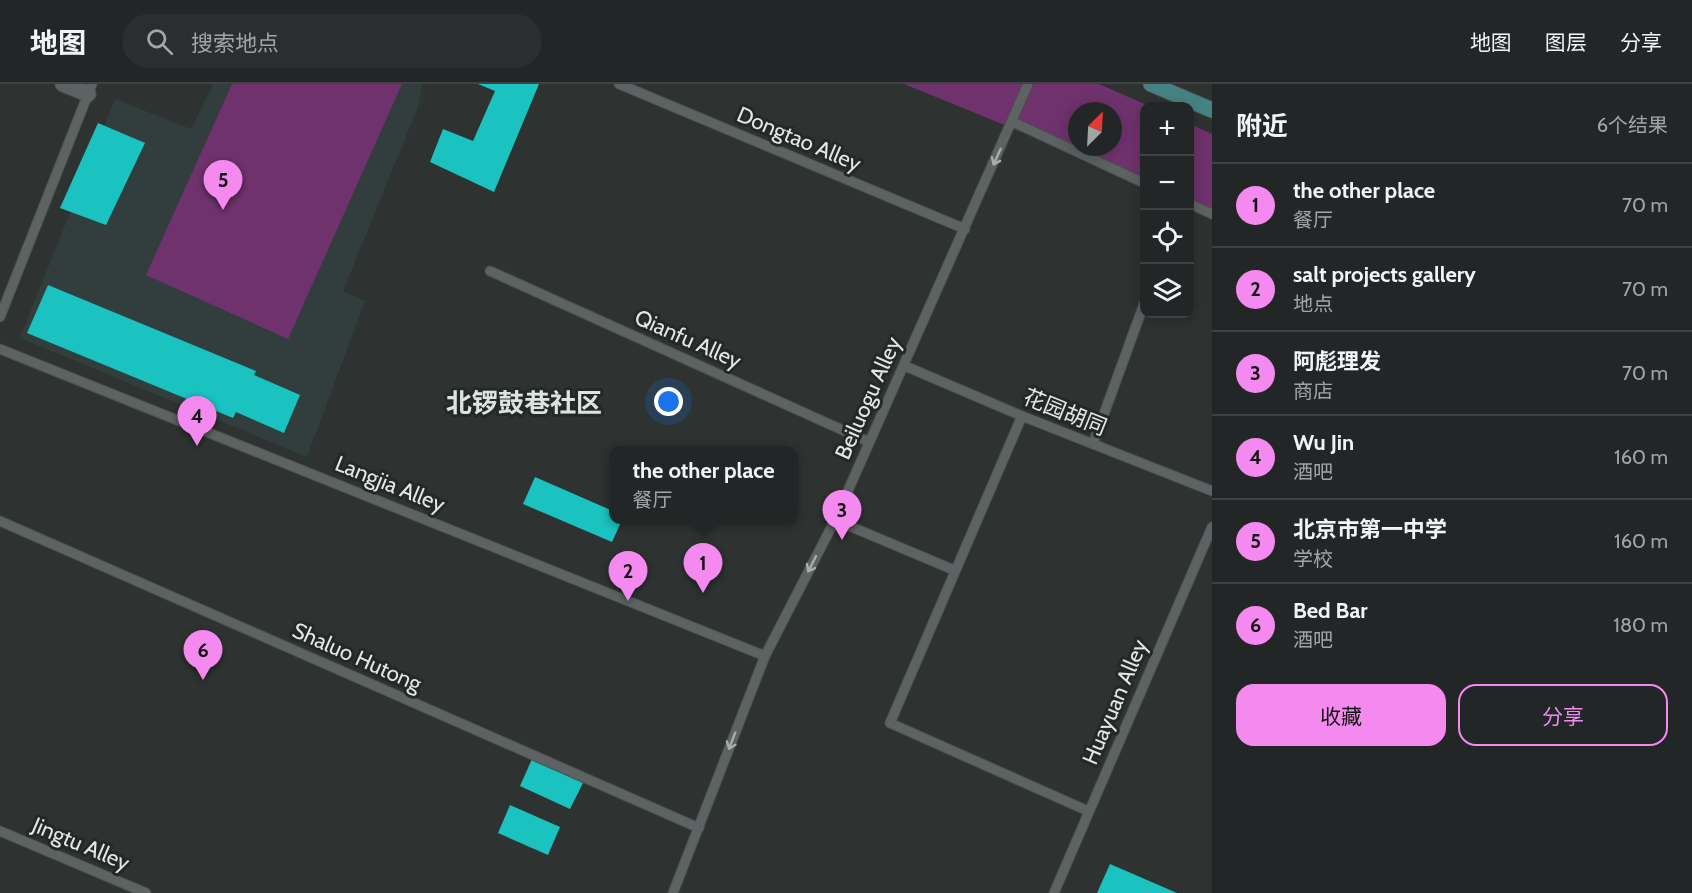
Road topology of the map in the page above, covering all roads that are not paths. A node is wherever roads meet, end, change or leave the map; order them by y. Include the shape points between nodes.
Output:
1 (63, 84) edge
2 (619, 84) edge
3 (1028, 84) edge
4 (1151, 84) edge
5 (90, 89) edge
6 (1212, 110) edge
7 (1013, 122) junction
8 (1140, 181) edge
9 (1194, 206) edge
10 (1212, 214) edge
11 (965, 229) junction
12 (490, 271) dead end
13 (1140, 315) edge
14 (0, 317) edge
15 (0, 349) edge
16 (904, 366) junction
17 (1022, 416) junction
18 (869, 442) junction
19 (1093, 444) junction
20 (1212, 490) edge
21 (835, 520) junction
22 (0, 521) edge
23 (1212, 527) edge
24 (954, 570) junction
25 (765, 656) junction
26 (1089, 811) junction
27 (699, 828) junction
28 (0, 831) edge
29 (146, 893) edge
30 (673, 893) edge
31 (1054, 893) edge

1 - 5 street
2 - 11 lane, Dongtao Alley
3 - 7 lane, Beiluogu Alley
4 - 6 street
5 - 14 lane
7 - 8 lane
7 -> 11 lane, Beiluogu Alley
9 - 10 lane
11 - 16 lane, Beiluogu Alley
12 - 18 lane, Qianfu Alley
13 - 19 lane
15 - 25 lane, Langjia Alley
16 - 17 lane, 花园胡同
16 - 18 lane, Beiluogu Alley
17 - 19 lane, 花园胡同
17 - 24 lane
18 - 21 lane, Beiluogu Alley
19 - 20 lane, 花园胡同
21 - 24 lane
21 -> 25 lane, Beiluogu Alley
22 - 27 lane, Shaluo Hutong
23 - 26 lane, Huayuan Alley
24 - 26 lane via 890,723
25 -> 27 lane, Beiluogu Alley
26 - 31 lane, Huayuan Alley
27 - 30 lane, Beiluogu Alley
28 - 29 lane, Jingtu Alley

